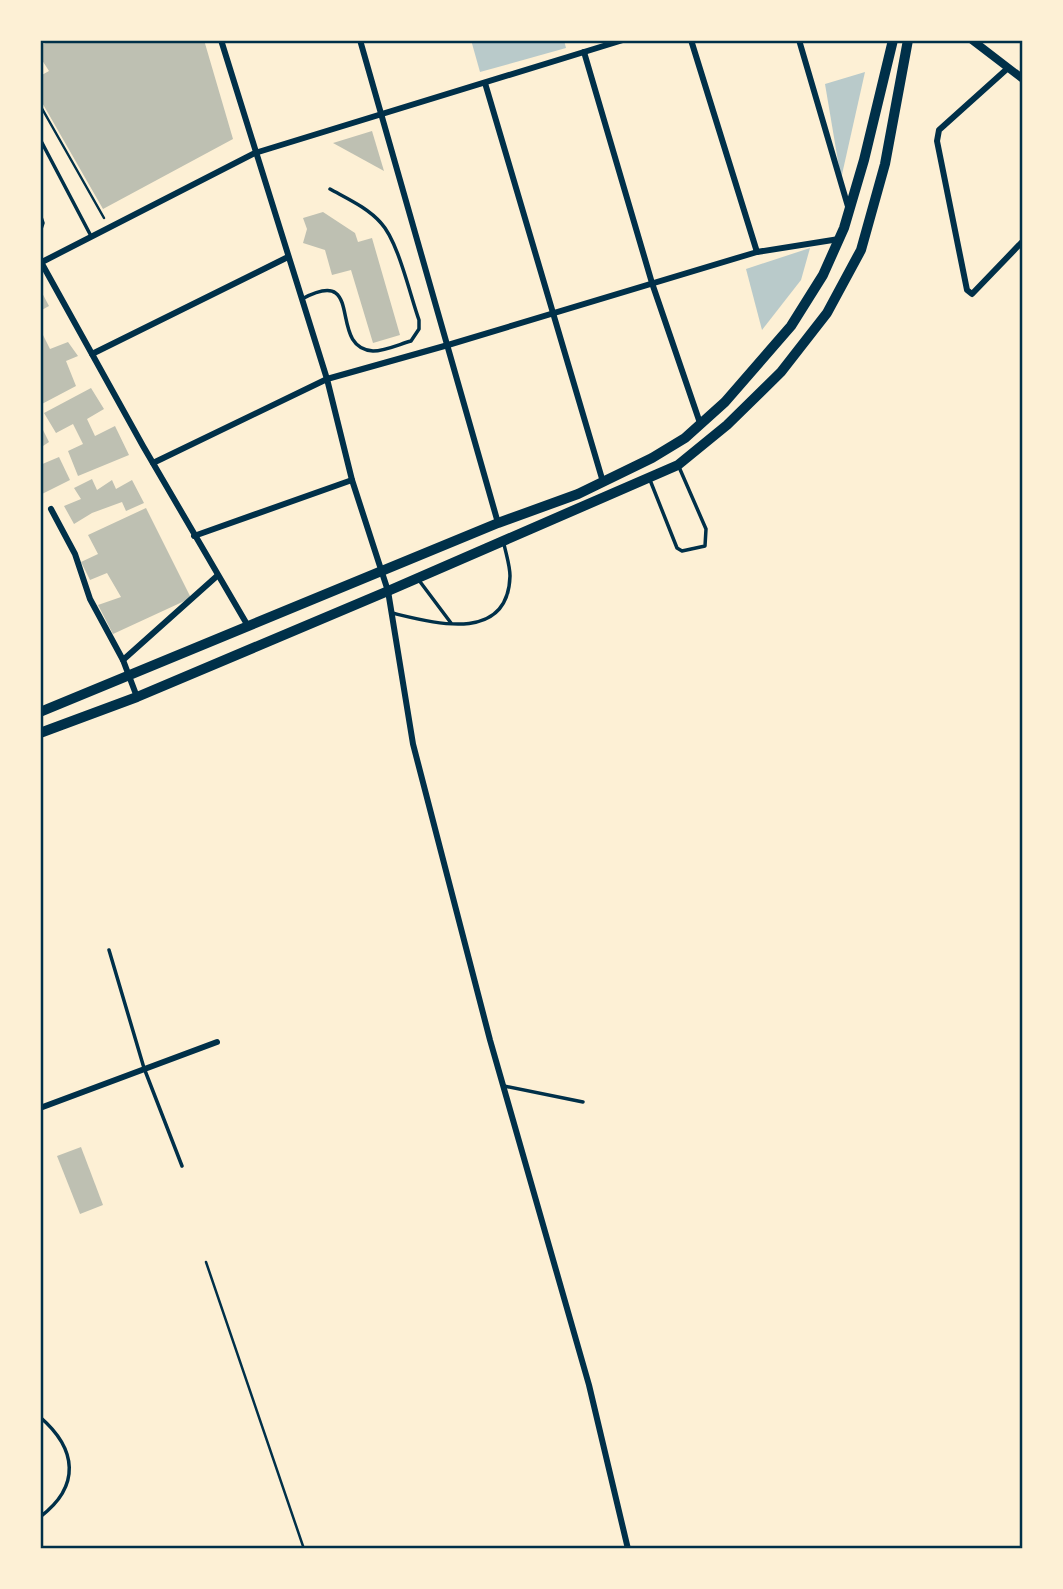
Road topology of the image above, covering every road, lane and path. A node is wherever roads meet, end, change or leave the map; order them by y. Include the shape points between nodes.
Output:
1 (221, 40) edge
2 (360, 40) edge
3 (623, 40) edge
4 (691, 40) edge
5 (799, 40) edge
6 (893, 40) edge
7 (908, 40) edge
8 (971, 40) edge
9 (584, 52) junction
10 (1008, 68) junction
11 (1023, 79) edge
12 (485, 83) junction
13 (40, 105) edge
14 (382, 114) junction
15 (40, 139) edge
16 (255, 153) junction
17 (330, 189) dead end
18 (849, 211) junction
19 (40, 214) edge
20 (109, 228) junction
21 (40, 232) edge
22 (92, 236) junction
23 (841, 239) junction
24 (1023, 241) edge
25 (757, 252) junction
26 (289, 257) junction
27 (41, 262) edge
28 (652, 283) junction
29 (302, 299) junction
30 (552, 313) junction
31 (448, 345) junction
32 (92, 354) junction
33 (327, 379) junction
34 (700, 423) junction
35 (153, 463) junction
36 (678, 465) junction
37 (649, 478) junction
38 (352, 480) junction
39 (603, 482) junction
40 (51, 509) dead end
41 (498, 523) junction
42 (194, 536) junction
43 (504, 541) junction
44 (382, 571) junction
45 (217, 576) junction
46 (418, 579) junction
47 (388, 591) junction
48 (392, 612) junction
49 (453, 625) junction
50 (248, 626) junction
51 (123, 660) junction
52 (130, 675) junction
53 (137, 696) junction
54 (40, 712) edge
55 (40, 733) edge
56 (109, 950) dead end
57 (217, 1042) dead end
58 (144, 1068) junction
59 (504, 1086) junction
60 (583, 1102) dead end
61 (40, 1108) edge
62 (182, 1166) dead end
63 (206, 1262) dead end
64 (40, 1417) edge
65 (40, 1517) edge
66 (304, 1549) edge
67 (628, 1549) edge

1 - 16 street
2 - 14 street
3 - 9 street
4 - 25 street
5 - 18 street
6 - 18 highway
7 - 36 highway via 885,164 861,250 833,303 781,372
8 - 10 street
9 - 12 street
9 - 28 street
10 - 11 street
10 - 24 street via 939,130 937,141 967,290 972,294
12 - 14 street
12 - 30 street
13 - 20 path
14 - 16 street
14 - 31 street
15 - 22 lane
16 - 20 street
16 - 26 street
17 - 29 lane via 383,224 419,329 411,341 374,351 355,343 335,291 320,290
18 - 23 highway
19 - 21 lane
20 - 22 street
22 - 27 street
23 - 25 street
23 - 34 highway via 791,326 726,401
25 - 28 street
26 - 29 street
26 - 32 street
27 - 32 street
28 - 30 street
28 - 34 street
29 - 33 street
30 - 31 street
30 - 39 street
31 - 33 street
31 - 41 street
32 - 35 street
33 - 35 street
33 - 38 street
34 - 39 highway via 685,438
35 - 42 street
36 - 37 highway
36 - 37 lane via 706,529 705,547 677,548
37 - 43 highway
38 - 42 street
38 - 44 street
39 - 41 highway
40 - 51 street
41 - 44 highway
42 - 45 street
43 - 46 highway
43 - 49 lane via 510,574 499,610 472,624
44 - 47 street
44 - 50 highway
45 - 50 street
45 - 51 street
46 - 47 highway
46 - 49 lane
47 - 48 street
47 - 53 highway
48 - 49 lane
48 - 59 street via 413,744
50 - 52 highway
51 - 52 street
52 - 53 street
52 - 54 highway
53 - 55 highway
56 - 58 lane
57 - 58 street
58 - 61 street
58 - 62 lane
59 - 60 lane
59 - 67 street via 589,1385
63 - 66 path
64 - 65 lane via 59,1435 69,1479 60,1499

